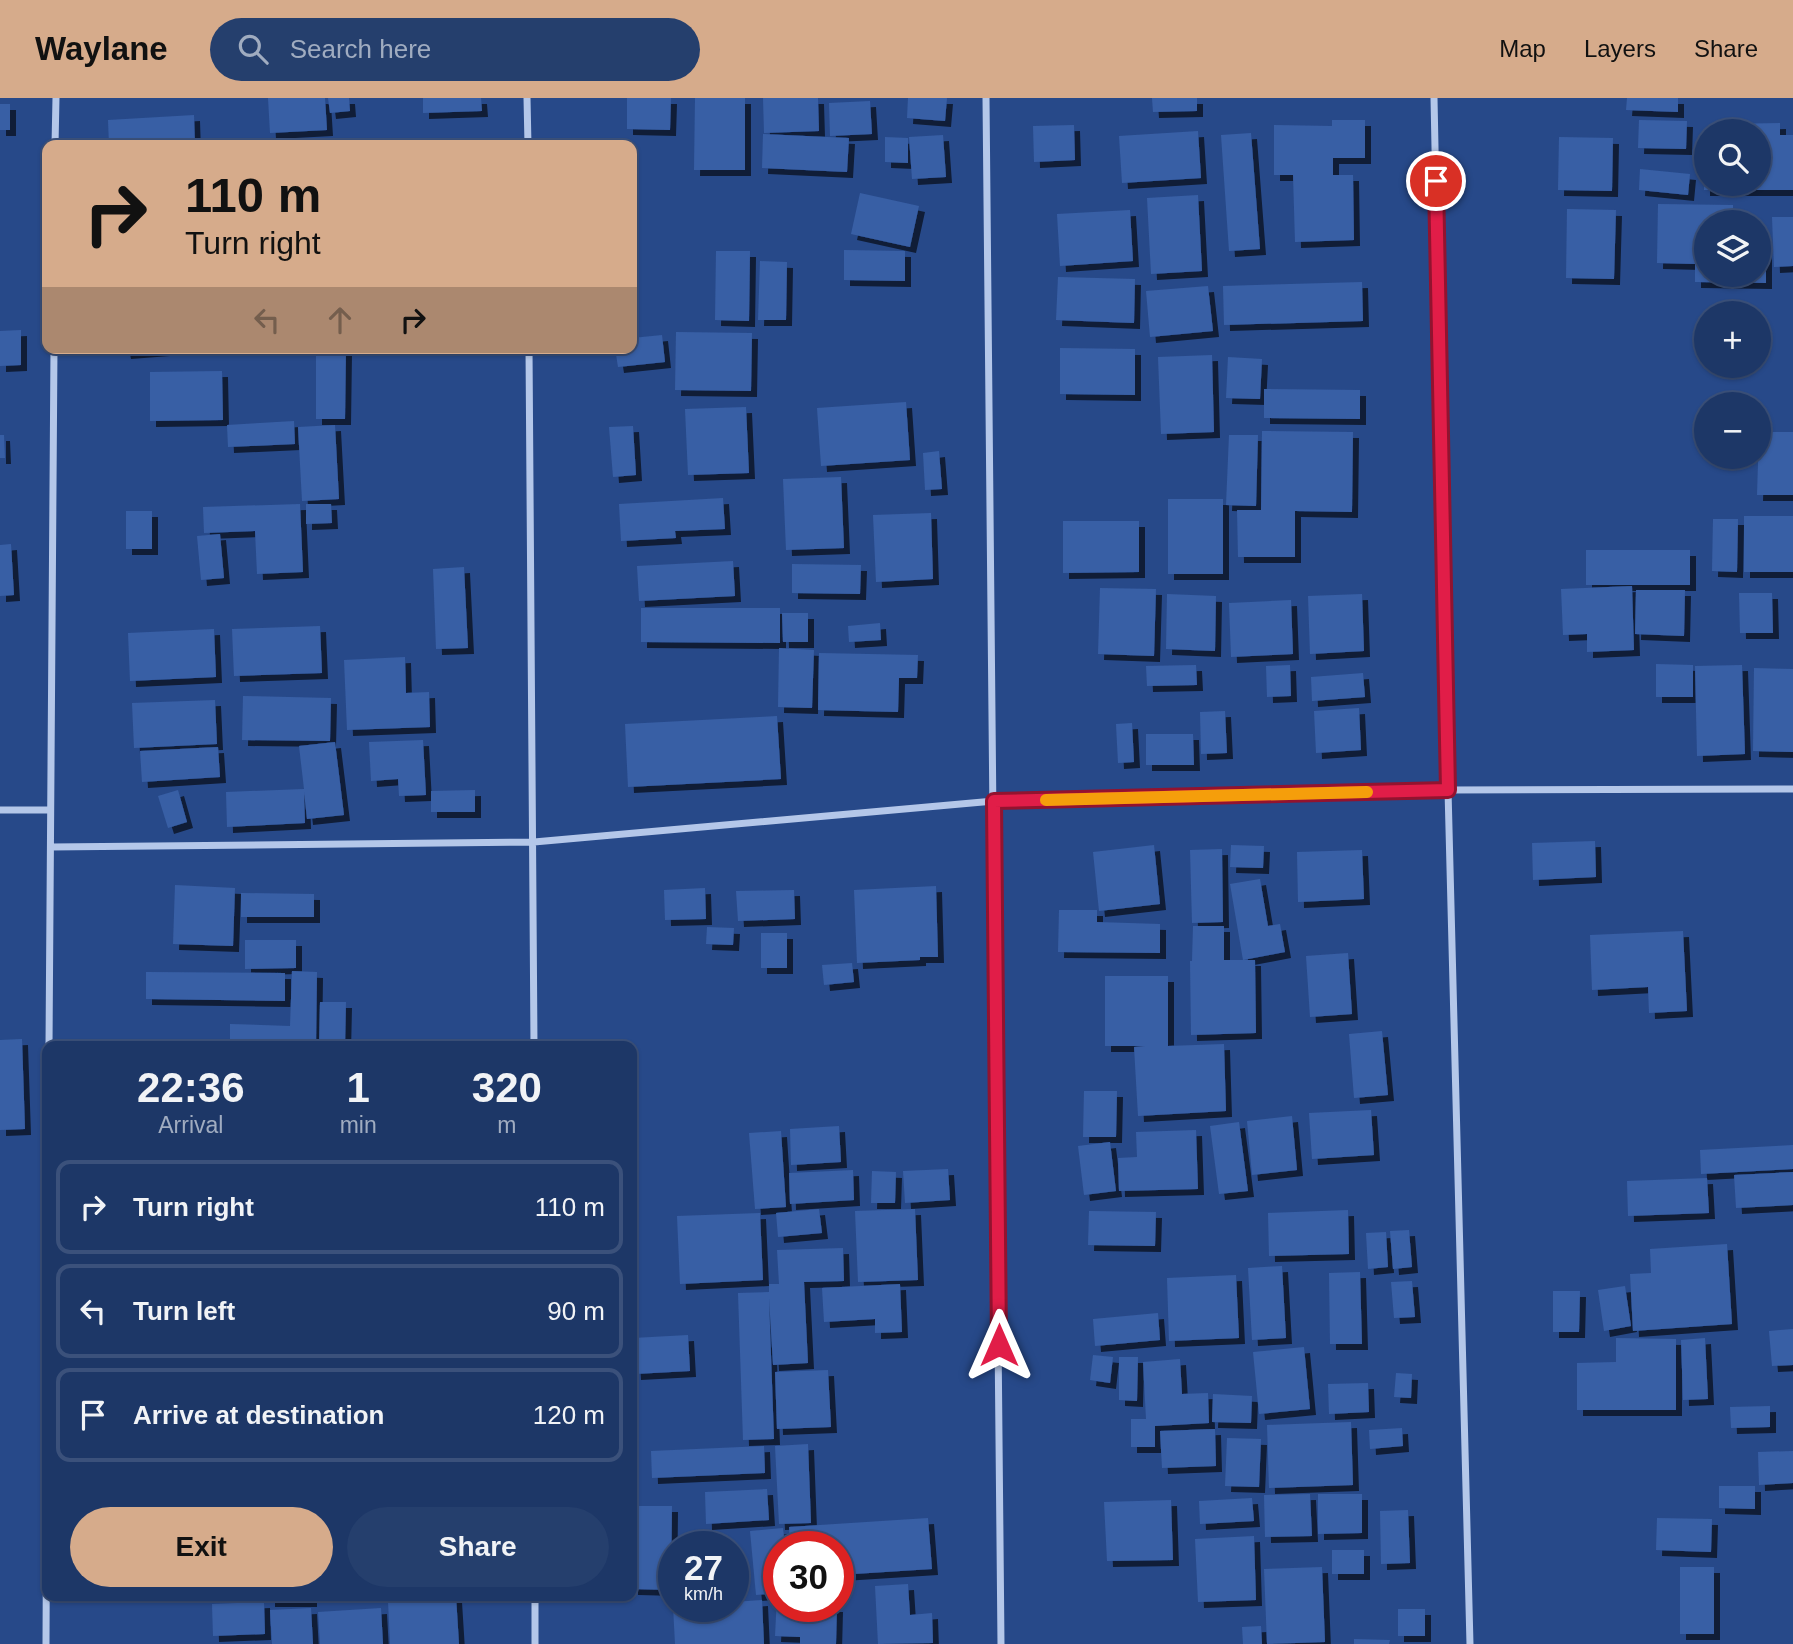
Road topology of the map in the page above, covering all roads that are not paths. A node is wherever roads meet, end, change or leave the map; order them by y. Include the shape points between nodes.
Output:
1 (56, 98) edge
2 (527, 98) edge
3 (986, 98) edge
4 (1434, 98) edge
5 (55, 140) edge
6 (528, 140) edge
7 (54, 354) edge
8 (529, 354) edge
9 (1793, 789) edge
10 (1448, 790) junction
11 (994, 801) junction
12 (0, 810) edge
13 (50, 810) junction
14 (534, 842) junction
15 (51, 846) junction
16 (50, 1041) edge
17 (534, 1041) edge
18 (46, 1601) edge
19 (535, 1601) edge
20 (46, 1644) edge
21 (535, 1644) edge
22 (1001, 1644) edge
23 (1470, 1644) edge

1 - 5 street
2 - 6 street
3 - 11 street
4 - 10 street
7 - 13 street
8 - 14 street
9 - 10 street
10 - 11 street
10 - 23 street
11 - 14 street
11 - 22 street
12 - 13 street
13 - 15 street
14 - 15 street
14 - 17 street
15 - 16 street
18 - 20 street
19 - 21 street

